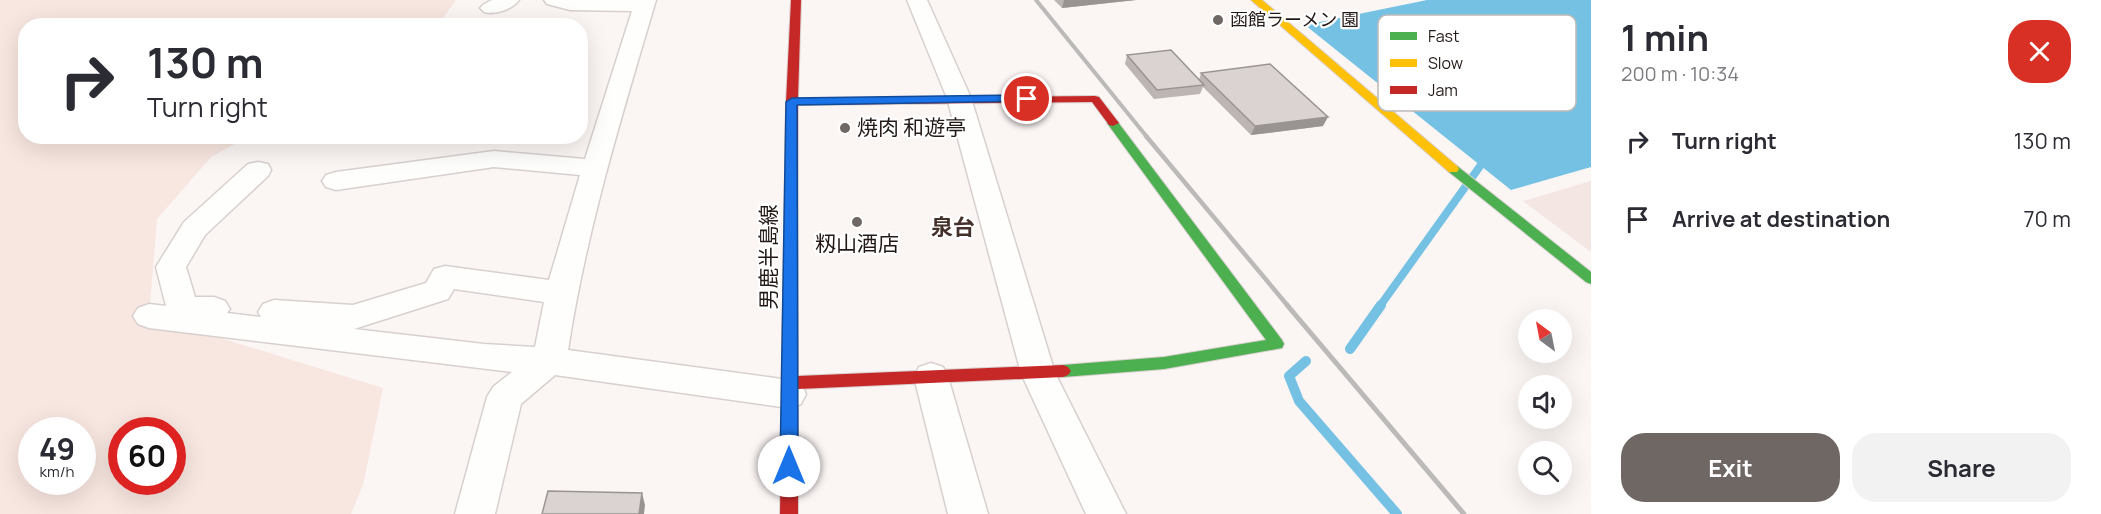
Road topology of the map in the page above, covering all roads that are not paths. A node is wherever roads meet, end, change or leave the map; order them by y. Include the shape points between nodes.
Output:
1 (554, 0) edge
2 (795, 0) edge
3 (917, 0) edge
4 (1256, 0) edge
5 (645, 2) edge
6 (959, 98) junction
7 (792, 102) junction
8 (1378, 105) edge
9 (1385, 111) edge
10 (596, 168) junction
11 (258, 170) dead end
12 (336, 181) dead end
13 (1591, 279) edge
14 (561, 292) junction
15 (149, 316) dead end
16 (549, 361) junction
17 (1038, 373) junction
18 (931, 377) junction
19 (789, 388) junction
20 (475, 514) edge
21 (789, 514) edge
22 (968, 514) edge
23 (1106, 514) edge

1 - 5 street via 570,4
2 - 7 street, 男鹿半島線
3 - 6 street
4 - 8 street
5 - 10 street
6 - 7 street
6 - 17 street
6 - 17 street via 1095,99 1277,344 1164,363
7 - 19 street, 男鹿半島線
9 - 13 street via 1492,202
10 - 12 street via 494,159
10 - 14 street
11 - 14 street via 194,228 171,267 182,308 353,317 437,291 445,277
14 - 16 street
15 - 16 street via 484,357
16 - 19 street
16 - 20 street via 505,397
17 - 18 street
17 - 23 street
18 - 19 street
18 - 22 street
19 - 21 street, 男鹿半島線

